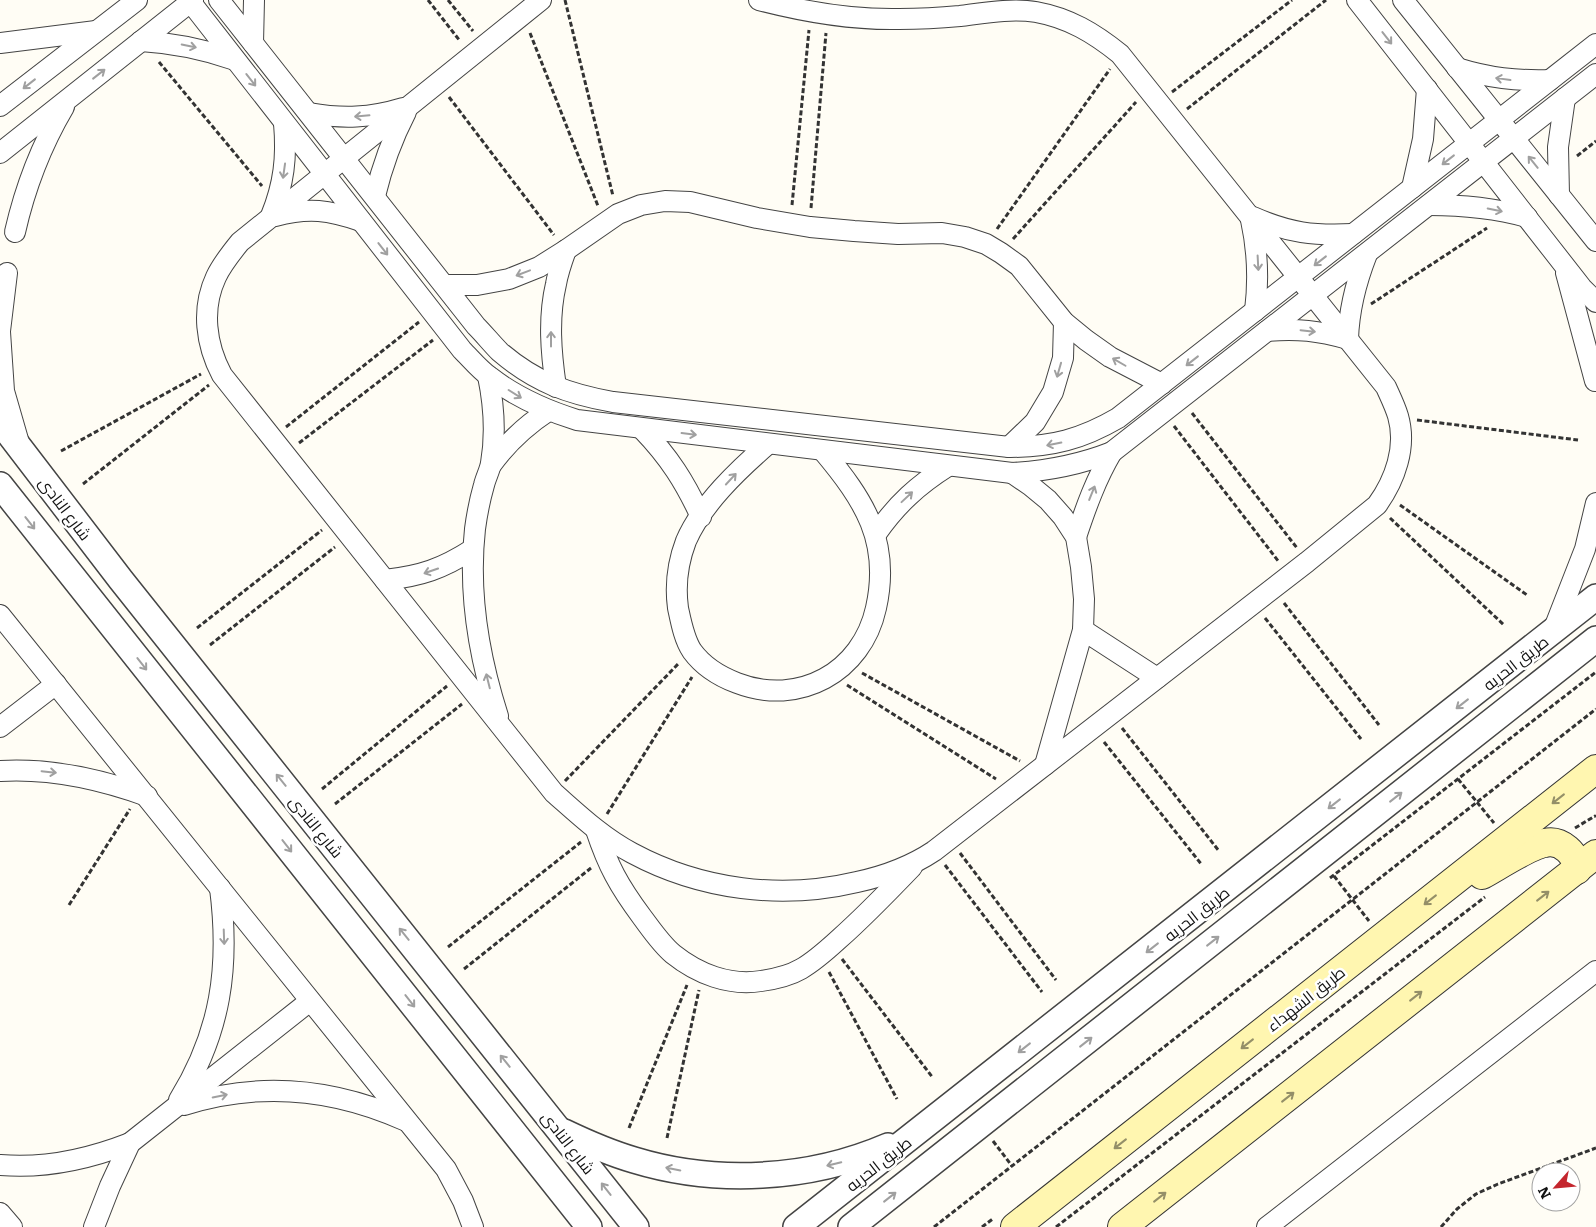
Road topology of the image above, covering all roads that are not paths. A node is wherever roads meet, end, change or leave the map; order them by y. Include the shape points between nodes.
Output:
1 (136, 0) edge
2 (220, 0) edge
3 (254, 0) edge
4 (541, 0) edge
5 (759, 0) edge
6 (1356, 0) edge
7 (1403, 0) edge
8 (190, 1) edge
9 (109, 16) edge
10 (142, 41) junction
11 (0, 43) edge
12 (253, 43) junction
13 (1596, 44) edge
14 (235, 60) junction
15 (1457, 68) junction
16 (1596, 74) edge
17 (1550, 80) junction
18 (1427, 89) junction
19 (70, 98) junction
20 (1565, 98) junction
21 (0, 106) edge
22 (410, 106) junction
23 (309, 113) junction
24 (1499, 120) junction
25 (284, 123) junction
26 (1514, 138) junction
27 (1470, 143) junction
28 (0, 153) edge
29 (344, 158) junction
30 (1484, 162) junction
31 (324, 174) junction
32 (1412, 188) junction
33 (1559, 195) junction
34 (375, 196) junction
35 (1429, 204) junction
36 (274, 210) junction
37 (1519, 215) junction
38 (1250, 216) junction
39 (361, 221) junction
40 (15, 232) dead end
41 (1353, 234) junction
42 (1593, 235) edge
43 (566, 250) junction
44 (1367, 254) junction
45 (1564, 264) junction
46 (8, 273) dead end
47 (1298, 277) junction
48 (445, 285) junction
49 (1313, 295) junction
50 (1596, 302) edge
51 (1255, 311) junction
52 (1064, 322) junction
53 (1267, 331) junction
54 (0, 332) edge
55 (1348, 339) junction
56 (488, 376) junction
57 (1595, 381) edge
58 (1162, 384) junction
59 (556, 388) junction
60 (548, 411) junction
61 (0, 422) edge
62 (642, 429) junction
63 (768, 444) junction
64 (1009, 447) junction
65 (21, 448) junction
66 (823, 451) junction
67 (1112, 452) junction
68 (491, 465) junction
69 (948, 466) junction
70 (1012, 473) junction
71 (0, 485) edge
72 (1596, 503) edge
73 (701, 517) junction
74 (876, 534) junction
75 (1076, 536) junction
76 (473, 549) junction
77 (121, 580) junction
78 (385, 580) junction
79 (1596, 597) edge
80 (94, 603) junction
81 (0, 615) edge
82 (152, 619) junction
83 (1083, 630) junction
84 (1552, 633) junction
85 (1596, 639) edge
86 (126, 643) junction
87 (1157, 678) junction
88 (56, 684) junction
89 (0, 727) edge
90 (502, 727) junction
91 (1042, 768) junction
92 (1596, 769) edge
93 (0, 771) edge
94 (143, 795) junction
95 (596, 830) junction
96 (1586, 862) edge
97 (917, 863) junction
98 (1453, 882) junction
99 (220, 888) junction
100 (1596, 971) edge
101 (310, 1001) junction
102 (173, 1109) junction
103 (407, 1121) junction
104 (559, 1129) junction
105 (913, 1136) junction
106 (130, 1143) junction
107 (0, 1165) edge
108 (0, 1213) edge
109 (12, 1227) edge
110 (94, 1227) edge
111 (473, 1227) edge
112 (589, 1227) edge
113 (636, 1227) edge
114 (796, 1227) edge
115 (851, 1227) edge
116 (1015, 1227) edge
117 (1122, 1227) edge
118 (1267, 1227) edge

1 - 9 street
2 - 12 street
3 - 12 street
4 - 22 street
5 - 38 street via 865,19 908,19 998,11 1034,12 1074,24 1099,37 1120,54
6 -> 18 street
7 - 15 street
8 - 10 street
8 - 14 street
9 - 11 street
9 -> 21 street
10 -> 14 street via 188,46
19 -> 10 street
12 - 23 street
13 - 17 street
14 -> 25 street
17 -> 15 street via 1503,79
15 - 24 street
16 - 20 street
17 - 24 street
18 - 27 street
18 - 32 street via 1423,139
19 - 28 street
19 - 40 street via 36,162
20 - 26 street
20 - 33 street via 1558,147
22 -> 23 street via 360,117
22 - 29 street
22 - 34 street via 388,150
23 - 29 street
24 - 26 street
24 - 27 street
25 - 31 street
25 -> 36 street via 285,164
26 - 30 street
33 -> 26 street
27 - 30 street
27 -> 32 street
29 - 31 street
29 - 34 street
30 - 35 street
30 - 37 street
31 - 36 street
31 - 39 street
32 - 41 street
33 - 42 street
34 - 48 street
35 -> 37 street via 1484,207
35 - 44 street
36 - 39 street via 316,210
36 - 78 street via 240,242 215,278 207,322 210,344 219,370
37 - 45 street
38 - 41 street via 1300,233
38 - 47 street
38 -> 51 street via 1258,263
39 -> 56 street via 462,350
41 -> 47 street
43 -> 48 street via 539,267 508,279 477,285
43 - 52 street via 611,218 641,205 665,201 690,202 800,225 863,232 942,233 965,237 994,248 1018,266
59 -> 43 street via 551,318 556,283
44 - 49 street
44 - 55 street via 1352,296
45 - 50 street
45 - 57 street
46 - 54 street
47 - 49 street
47 - 51 street
48 - 59 street via 499,351 526,372
49 - 53 street
49 - 55 street
51 -> 58 street
58 -> 52 street via 1110,357
52 -> 64 street via 1063,358 1053,392 1035,422
53 -> 55 street via 1308,330
53 - 67 street
54 - 65 street via 4,391
55 - 87 street via 1386,387 1399,417 1401,444 1398,461 1381,500 1307,562
56 -> 60 street via 516,396
56 - 68 street via 494,421
58 -> 64 street via 1118,418 1077,438 1055,444
59 - 64 street via 613,402
60 - 62 street via 577,420
60 - 68 street via 516,435
61 - 65 street, شارع النادى
62 -> 63 street
62 - 73 street via 676,469
63 - 66 street
73 -> 63 street via 732,478
65 - 77 street, شارع النادى
66 - 69 street
66 - 74 street via 853,490
67 - 70 street via 1060,468
75 -> 67 street via 1091,493
68 - 76 street via 479,506
69 - 70 street
74 -> 69 street via 908,495
70 - 75 street via 1048,500
71 -> 80 street
72 - 84 street via 1585,548
73 - 74 street via 686,541 679,568 676,596 681,624 697,656 725,679 751,689 779,692 806,687 839,670 862,642 874,616 880,589 881,561
75 - 83 street via 1084,599
76 -> 78 street via 431,571
90 -> 76 street via 479,639
77 - 80 street via 119,594 114,600
77 - 82 street, شارع النادى
78 - 90 street
79 - 84 street, طريق الحريه
80 - 86 street
81 - 88 street
82 - 86 street via 134,625
104 -> 82 street, شارع النادى
83 - 87 street
83 - 91 street
84 -> 105 street, طريق الحريه
115 -> 85 street, طريق الحريه
86 -> 112 street
87 - 91 street
88 - 89 street
88 - 94 street
90 - 95 street via 554,793
91 - 97 street
92 -> 98 main road, طريق الشهداء
93 -> 94 street via 63,774 115,785
94 - 99 street
95 - 97 street via 632,853 670,870 711,883 752,890 795,891 836,887 878,878
95 - 97 street via 622,890 672,954 698,971 743,982 776,979 799,970 826,951
96 - 98 main road via 1576,862 1567,848 1560,844 1543,843 1474,880
117 -> 96 main road
98 -> 116 main road, طريق الشهداء
99 - 101 street
99 -> 102 street via 225,946 218,1004 201,1058
100 - 118 street
101 - 102 street
101 - 103 street
102 -> 103 street via 231,1094 291,1091 351,1100
102 - 106 street
103 - 111 street via 446,1169
105 -> 104 street via 837,1164 756,1176 674,1170 596,1147
113 -> 104 street, شارع النادى
105 - 114 street, طريق الحريه
106 - 107 street via 57,1164
106 - 110 street
108 - 109 street

